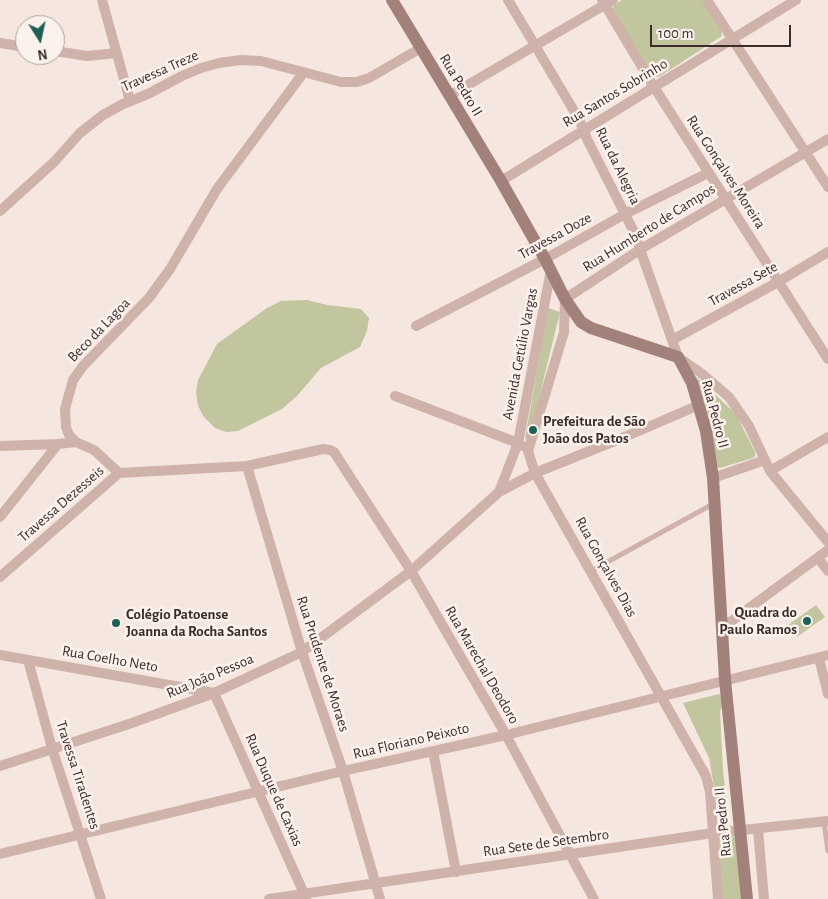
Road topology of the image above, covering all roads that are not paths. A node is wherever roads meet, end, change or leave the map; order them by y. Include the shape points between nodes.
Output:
1 (102, 0) edge
2 (392, 0) edge
3 (508, 0) edge
4 (707, 0) edge
5 (796, 0) edge
6 (607, 2) edge
7 (732, 40) junction
8 (0, 43) edge
9 (15, 45) edge
10 (535, 47) junction
11 (420, 48) junction
12 (65, 53) edge
13 (117, 53) junction
14 (304, 72) junction
15 (654, 87) junction
16 (449, 96) junction
17 (130, 101) junction
18 (584, 130) junction
19 (828, 139) edge
20 (805, 152) junction
21 (708, 173) junction
22 (501, 181) junction
23 (828, 187) edge
24 (725, 198) junction
25 (0, 211) edge
26 (626, 214) junction
27 (641, 249) junction
28 (828, 252) edge
29 (548, 264) junction
30 (778, 282) junction
31 (565, 299) junction
32 (416, 326) dead end
33 (672, 340) junction
34 (678, 357) junction
35 (828, 359) edge
36 (395, 396) dead end
37 (698, 405) junction
38 (828, 437) edge
39 (76, 442) junction
40 (518, 443) junction
41 (58, 444) junction
42 (0, 446) edge
43 (528, 451) junction
44 (765, 460) junction
45 (246, 466) junction
46 (770, 471) junction
47 (119, 473) junction
48 (535, 473) junction
49 (712, 478) junction
50 (499, 492) junction
51 (714, 504) junction
52 (0, 517) edge
53 (828, 542) edge
54 (828, 550) edge
55 (818, 558) junction
56 (411, 571) junction
57 (591, 571) junction
58 (828, 571) edge
59 (0, 577) edge
60 (722, 628) junction
61 (302, 652) junction
62 (0, 655) edge
63 (824, 656) edge
64 (28, 660) junction
65 (725, 680) junction
66 (214, 693) junction
67 (828, 694) edge
68 (661, 696) junction
69 (506, 735) junction
70 (52, 748) junction
71 (433, 751) junction
72 (0, 766) edge
73 (342, 772) junction
74 (260, 792) junction
75 (826, 821) edge
76 (758, 830) junction
77 (741, 831) junction
78 (713, 833) junction
79 (81, 834) junction
80 (828, 850) edge
81 (0, 854) edge
82 (570, 855) junction
83 (456, 872) junction
84 (375, 882) junction
85 (306, 896) edge
86 (101, 899) edge
87 (269, 899) edge
88 (380, 899) edge
89 (594, 899) edge
90 (718, 899) edge
91 (747, 899) edge
92 (764, 899) edge

1 - 13 street
2 - 11 street, Rua Pedro II
3 - 10 street, Rua da Alegria
4 - 7 street
5 - 7 street, Rua Santos Sobrinho
6 - 10 street
6 - 15 street, Rua Gonçalves Moreira
7 - 15 street, Rua Santos Sobrinho
7 - 20 street
8 - 9 street
10 - 16 street
10 - 18 street, Rua da Alegria
11 - 14 street, Travessa Treze via 357,82 341,82
11 - 16 street, Rua Pedro II
12 - 13 street via 87,56
13 - 17 street
14 - 17 street, Travessa Treze via 261,61 219,63 200,68
14 - 39 street, Beco da Lagoa via 217,189 149,298 82,366 73,380 65,420 69,435
15 - 18 street, Rua Santos Sobrinho
15 - 21 street, Rua Gonçalves Moreira
16 - 22 street, Rua Pedro II
17 - 25 street, Travessa Treze via 80,132 54,162
18 - 22 street, Rua Santos Sobrinho
18 - 26 street, Rua da Alegria
19 - 20 street, Rua Humberto de Campos
20 - 23 street
20 - 24 street, Rua Humberto de Campos
21 - 24 street, Rua Gonçalves Moreira
21 - 26 street, Travessa Doze
22 - 29 street, Rua Pedro II
24 - 27 street, Rua Humberto de Campos
24 - 30 street, Rua Gonçalves Moreira
26 - 27 street, Rua da Alegria
26 - 29 street, Travessa Doze
27 - 31 street, Rua Humberto de Campos
27 - 33 street, Rua da Alegria
28 - 30 street, Travessa Sete
29 - 31 street, Rua Pedro II
29 - 32 street, Travessa Doze
29 - 40 street, Avenida Getúlio Vargas
30 - 33 street, Travessa Sete
30 - 35 street, Rua Gonçalves Moreira
31 - 34 street, Rua Pedro II via 580,322 591,328
31 - 43 street, Avenida Getúlio Vargas via 564,332
33 - 34 street, Rua da Alegria
34 - 37 street, Rua Pedro II via 692,383
34 - 44 street via 729,397 749,426
36 - 40 street
37 - 48 street, Rua João Pessoa
37 - 49 street, Rua Pedro II via 706,431
38 - 46 street
39 - 41 street
39 - 47 street via 94,450
40 - 43 street
40 - 50 street, Rua João Pessoa
41 - 42 street
41 - 52 street
43 - 48 street, Rua Gonçalves Dias
44 - 46 street
44 - 49 street
45 - 47 street
45 - 56 street, Rua Marechal Deodoro via 323,449 334,452
45 - 61 street, Rua Prudente de Moraes
46 - 53 street
47 - 59 street, Travessa Dezesseis
48 - 50 street, Rua João Pessoa
48 - 57 street, Rua Gonçalves Dias
49 - 51 street, Rua Pedro II
50 - 56 street, Rua João Pessoa
51 - 57 lane
51 - 60 street, Rua Pedro II
54 - 55 street
55 - 58 street
55 - 60 street
56 - 61 street, Rua João Pessoa
56 - 69 street, Rua Marechal Deodoro
57 - 68 street, Rua Gonçalves Dias
60 - 65 street, Rua Pedro II
61 - 66 street, Rua João Pessoa
61 - 73 street, Rua Prudente de Moraes
62 - 64 street, Rua Coelho Neto
63 - 65 street, Rua Floriano Peixoto
63 - 67 street
64 - 66 street, Rua Coelho Neto
64 - 70 street, Travessa Tiradentes
65 - 68 street, Rua Floriano Peixoto
65 - 77 street, Rua Pedro II
66 - 70 street, Rua João Pessoa
66 - 74 street, Rua Duque de Caxias
68 - 69 street, Rua Floriano Peixoto
68 - 78 street, Rua Gonçalves Dias via 708,783
69 - 71 street, Rua Floriano Peixoto
69 - 82 street, Rua Marechal Deodoro
70 - 72 street, Rua João Pessoa
70 - 79 street, Travessa Tiradentes
71 - 73 street, Rua Floriano Peixoto
71 - 83 street
73 - 74 street, Rua Floriano Peixoto
73 - 84 street, Rua Prudente de Moraes
74 - 79 street, Rua Floriano Peixoto
74 - 85 street, Rua Duque de Caxias
75 - 76 street, Rua Sete de Setembro
75 - 80 lane
76 - 77 street, Rua Sete de Setembro
76 - 92 street
77 - 78 street, Rua Sete de Setembro
77 - 91 street, Rua Pedro II
78 - 82 street, Rua Sete de Setembro
78 - 90 street, Rua Gonçalves Dias
79 - 81 street, Rua Floriano Peixoto
79 - 86 street, Travessa Tiradentes
82 - 83 street, Rua Sete de Setembro
82 - 89 street, Rua Marechal Deodoro
83 - 84 street, Rua Sete de Setembro
84 - 85 street, Rua Sete de Setembro
84 - 88 street, Rua Prudente de Moraes
85 - 87 street, Rua Sete de Setembro

